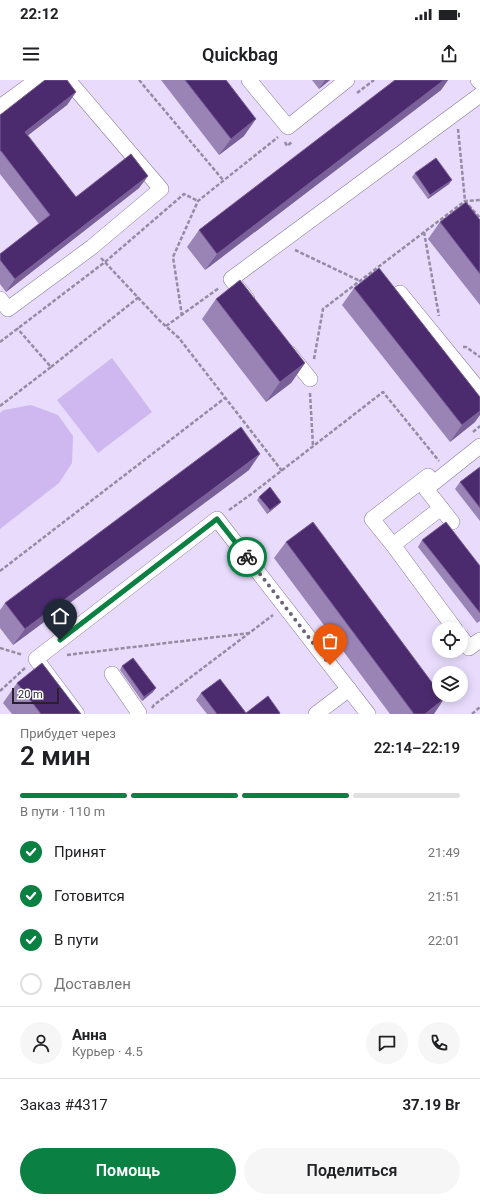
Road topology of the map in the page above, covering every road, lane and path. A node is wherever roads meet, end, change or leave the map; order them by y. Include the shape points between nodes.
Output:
1 (37, 80) edge
2 (68, 80) edge
3 (139, 80) edge
4 (249, 80) edge
5 (347, 80) edge
6 (480, 95) edge
7 (0, 107) edge
8 (456, 113) junction
9 (288, 127) junction
10 (223, 180) junction
11 (480, 200) edge
12 (198, 201) junction
13 (465, 201) junction
14 (480, 218) edge
15 (424, 232) junction
16 (281, 243) junction
17 (92, 247) junction
18 (105, 262) junction
19 (377, 268) junction
20 (382, 273) edge
21 (232, 279) junction
22 (360, 281) junction
23 (400, 293) edge
24 (139, 297) junction
25 (0, 299) edge
26 (256, 310) edge
27 (182, 316) junction
28 (439, 317) dead end
29 (166, 326) junction
30 (18, 328) junction
31 (0, 342) edge
32 (280, 342) edge
33 (50, 367) junction
34 (310, 379) junction
35 (480, 391) edge
36 (225, 398) junction
37 (0, 406) edge
38 (480, 426) edge
39 (468, 436) edge
40 (313, 447) junction
41 (478, 451) edge
42 (444, 456) dead end
43 (282, 470) junction
44 (433, 483) junction
45 (441, 508) junction
46 (217, 519) junction
47 (452, 522) dead end
48 (393, 545) junction
49 (0, 571) edge
50 (285, 607) junction
51 (450, 622) edge
52 (250, 633) junction
53 (480, 640) edge
54 (468, 647) edge
55 (0, 648) edge
56 (60, 656) dead end
57 (36, 659) junction
58 (112, 674) dead end
59 (349, 689) junction
60 (0, 691) edge
61 (480, 707) edge
62 (144, 712) edge
63 (77, 714) edge
64 (316, 714) edge
65 (368, 714) edge
66 (472, 714) edge

1 - 7 lane
2 - 17 lane via 161,189
3 - 10 path
4 - 9 lane
5 - 9 lane
6 - 8 lane
8 - 13 path
8 - 16 lane
9 - 10 path
10 - 12 path
11 - 13 path
12 - 18 path via 184,194
12 - 27 path via 173,257
13 - 14 path
13 - 15 path
15 - 19 path
15 - 28 path
16 - 21 lane
16 - 22 path
17 - 18 path
17 - 25 lane via 8,309
18 - 24 path
18 - 30 path
19 - 20 path
19 - 22 path
21 - 26 lane
21 - 27 path
22 - 34 path via 323,309
23 - 35 lane
24 - 29 path
24 - 33 path
27 - 29 path
29 - 36 path via 180,338
30 - 31 path
30 - 33 path
32 - 34 lane
33 - 37 path
34 - 40 path
36 - 43 path
36 - 49 path
38 - 39 path
40 - 42 path via 383,392 438,462
40 - 43 path
41 - 44 lane
43 - 46 path
44 - 45 lane via 426,489
44 - 48 lane via 428,476 372,519
45 - 47 lane
45 - 48 lane
46 - 50 lane
46 - 57 lane
48 - 51 lane
50 - 52 path
50 - 59 lane
52 - 56 path
52 - 62 path
53 - 54 lane
55 - 57 path
57 - 60 path
57 - 63 lane
58 - 62 lane via 139,713
59 - 64 lane
59 - 65 lane
61 - 66 path

